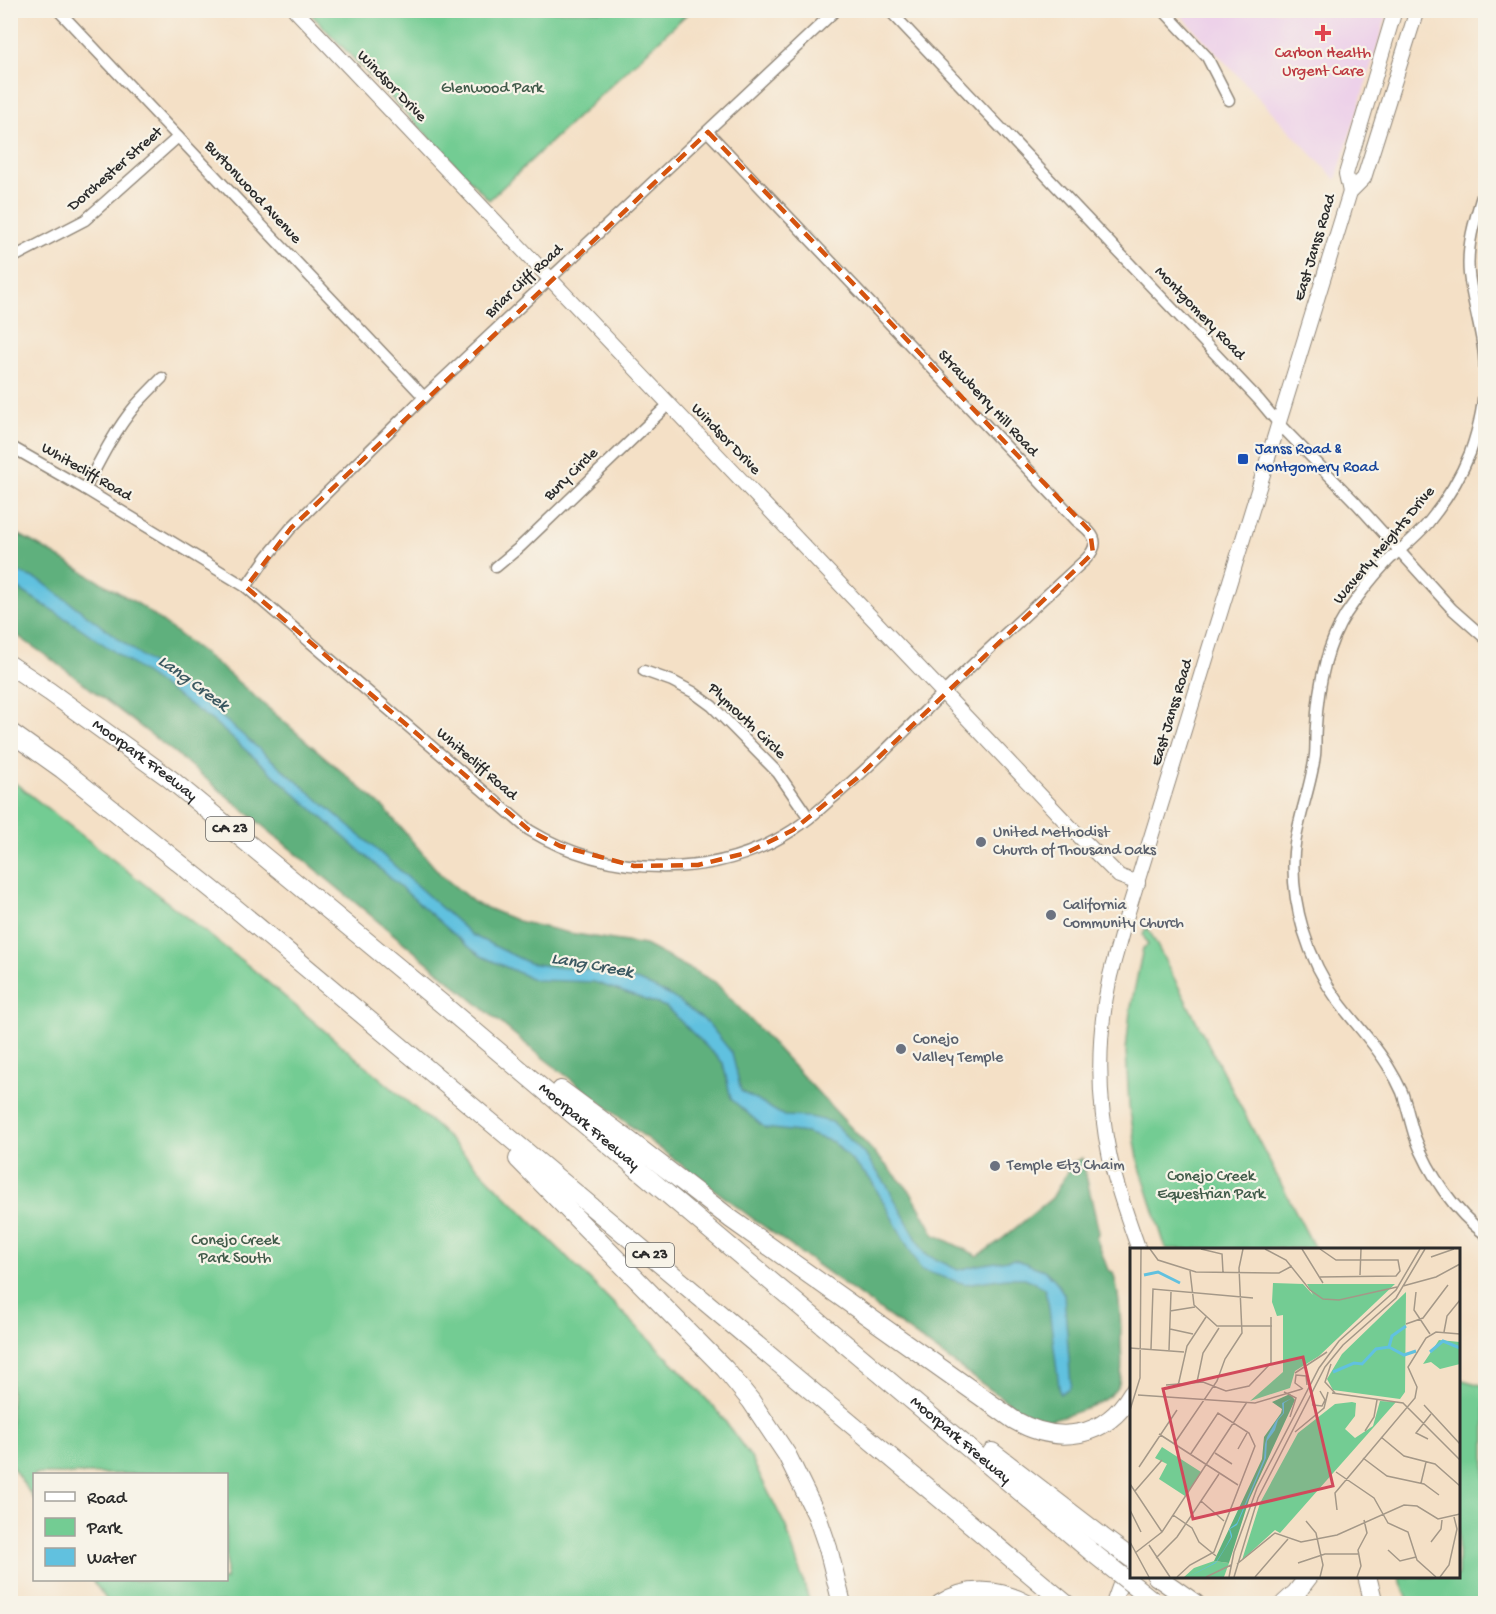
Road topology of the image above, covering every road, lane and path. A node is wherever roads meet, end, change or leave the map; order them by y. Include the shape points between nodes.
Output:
1 (58, 10) edge
2 (295, 10) edge
3 (836, 10) edge
4 (889, 10) edge
5 (1163, 10) edge
6 (1395, 10) edge
7 (1417, 10) edge
8 (1229, 100) dead end
9 (708, 132) junction
10 (178, 136) junction
11 (1485, 183) edge
12 (1350, 192) junction
13 (10, 259) edge
14 (550, 279) junction
15 (162, 378) dead end
16 (1485, 391) edge
17 (424, 397) junction
18 (669, 404) junction
19 (1279, 424) junction
20 (10, 446) edge
21 (85, 489) junction
22 (1400, 551) junction
23 (496, 567) dead end
24 (246, 587) junction
25 (1485, 639) edge
26 (10, 665) edge
27 (644, 671) dead end
28 (944, 693) junction
29 (10, 732) edge
30 (809, 818) junction
31 (1138, 884) junction
32 (234, 907) junction
33 (441, 1003) junction
34 (1485, 1235) edge
35 (1138, 1248) edge
36 (785, 1294) junction
37 (1130, 1395) edge
38 (1130, 1555) edge
39 (1130, 1558) edge
40 (1157, 1578) edge
41 (1307, 1578) edge
42 (1368, 1578) edge
43 (1154, 1602) edge
44 (842, 1604) edge
45 (940, 1604) edge
46 (1027, 1604) edge
47 (1066, 1604) edge
48 (1113, 1604) edge
49 (1196, 1604) edge
50 (1284, 1604) edge
51 (1374, 1604) edge

1 - 10 street, Burtonwood Avenue
2 - 14 main road, Windsor Drive
3 - 9 street, Briar Cliff Road
4 - 19 street, Montgomery Road
5 - 8 street via 1207,57
6 - 12 main road, East Janss Road via 1346,174
7 - 12 main road, East Janss Road via 1364,178
9 - 14 street, Briar Cliff Road
9 - 28 street, Strawberry Hill Road via 1090,531 1095,542 1093,552
10 - 13 street, Dorchester Street via 85,220
10 - 17 street, Burtonwood Avenue
11 - 16 street, Waverly Heights Drive via 1468,253 1484,355
12 - 19 main road, East Janss Road
14 - 17 street, Briar Cliff Road
14 - 18 main road, Windsor Drive
15 - 21 street via 123,422
16 - 22 street, Waverly Heights Drive via 1470,452 1458,479 1427,524
17 - 24 street, Briar Cliff Road via 291,528
18 - 23 street, Bury Circle
18 - 28 main road, Windsor Drive
19 - 22 street, Montgomery Road
19 - 31 main road, East Janss Road
20 - 21 street, Whitecliff Road
21 - 24 street, Whitecliff Road
22 - 25 street, Montgomery Road
22 - 34 street, Waverly Heights Drive via 1366,586 1345,616 1325,665 1319,689 1315,754 1294,855 1296,899 1315,964 1401,1088 1415,1138 1427,1163 1456,1208
24 - 30 street, Whitecliff Road via 529,830 560,846 634,866 698,865 746,853
26 - 33 highway, Moorpark Freeway / CA 23 via 169,778
27 - 30 street, Plymouth Circle via 672,681 712,706 778,773
28 - 30 street, Whitecliff Road via 856,779
28 - 31 main road, Windsor Drive via 1119,876
29 - 32 highway, CA 23
31 - 35 main road, East Janss Road via 1110,976 1100,1065 1110,1158
32 - 44 highway via 363,1025 496,1138 725,1369 787,1455 828,1548
32 - 47 highway, CA 23
33 - 36 highway, Moorpark Freeway / CA 23
33 - 37 highway via 630,1140 731,1219 1028,1428 1061,1436 1093,1430 1117,1413
36 - 39 highway, bridge
36 - 43 highway, Moorpark Freeway / CA 23, bridge
38 - 48 main road
40 - 49 highway
41 - 50 highway
42 - 51 highway
45 - 46 highway via 981,1590

